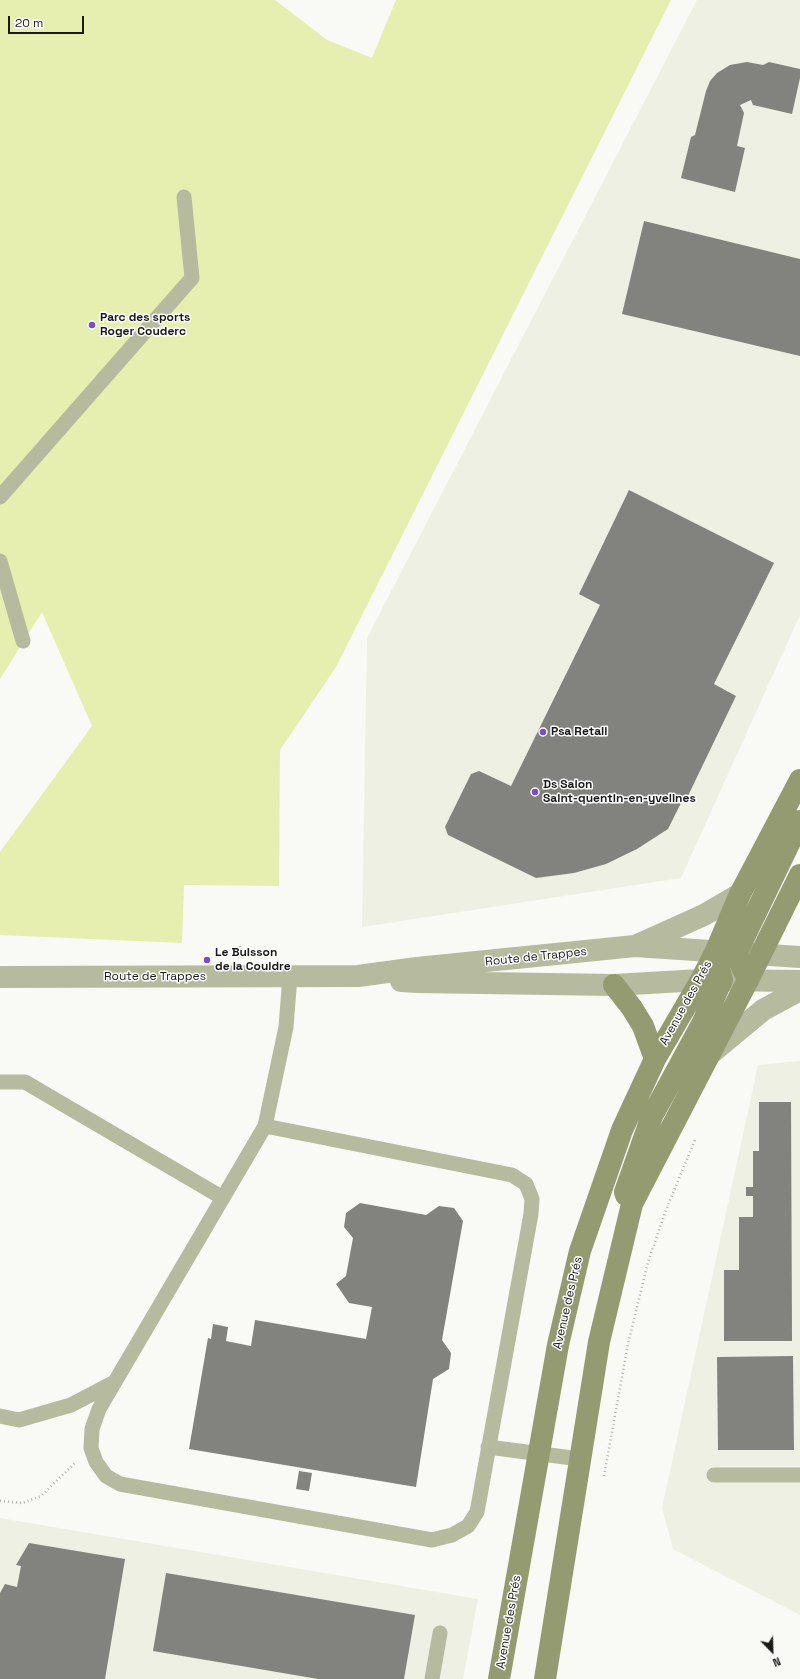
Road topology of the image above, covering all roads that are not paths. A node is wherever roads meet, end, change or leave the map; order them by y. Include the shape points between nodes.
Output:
1 (184, 197) dead end
2 (0, 497) edge
3 (0, 561) edge
4 (24, 640) dead end
5 (800, 780) edge
6 (800, 821) edge
7 (800, 875) edge
8 (740, 894) junction
9 (635, 946) junction
10 (725, 953) junction
11 (760, 955) junction
12 (800, 958) edge
13 (290, 976) junction
14 (358, 976) junction
15 (0, 977) edge
16 (711, 980) junction
17 (748, 980) junction
18 (800, 981) edge
19 (614, 985) junction
20 (800, 990) edge
21 (710, 1054) junction
22 (655, 1059) junction
23 (0, 1082) edge
24 (265, 1126) junction
25 (223, 1198) junction
26 (632, 1204) junction
27 (115, 1382) junction
28 (0, 1416) edge
29 (488, 1447) junction
30 (539, 1455) junction
31 (580, 1459) junction
32 (714, 1475) dead end
33 (800, 1475) edge
34 (440, 1633) dead end
35 (432, 1679) edge
36 (499, 1679) edge
37 (545, 1679) edge

1 - 2 lane via 192,278
3 - 4 lane
5 - 8 main road
6 - 10 main road
7 - 11 main road
8 - 9 street
8 - 10 main road
9 - 10 street, Route de Trappes
9 - 14 street, Route de Trappes
10 - 11 street, Route de Trappes
10 - 16 main road, Avenue des Prés
10 - 17 main road
11 - 12 street, Route de Trappes
11 - 17 main road
13 - 14 street, Route de Trappes
13 - 15 street, Route de Trappes
13 - 24 lane via 286,1027
14 - 19 street, Route de Trappes via 417,982
16 - 17 street, Route de Trappes
16 - 19 street, Route de Trappes
16 - 22 main road, Avenue des Prés
16 - 26 main road via 702,1024 652,1116 625,1192
17 - 18 street, Route de Trappes
17 - 21 main road
19 - 22 main road via 643,1026
20 - 21 street via 763,1010
21 - 26 main road
22 - 30 main road, Avenue des Prés via 622,1130 580,1251 558,1345
23 - 25 lane via 25,1082
24 - 25 lane
24 - 29 lane via 512,1175 526,1184 532,1200 532,1214
25 - 27 lane
26 - 31 main road via 599,1342
27 - 28 lane via 71,1405 19,1420
27 - 29 lane via 99,1409 92,1429 91,1448 96,1462 106,1476 120,1484 432,1540 452,1536 468,1526 477,1512
29 - 30 lane
30 - 31 lane
30 - 36 main road, Avenue des Prés
31 - 37 main road
32 - 33 lane
34 - 35 lane

